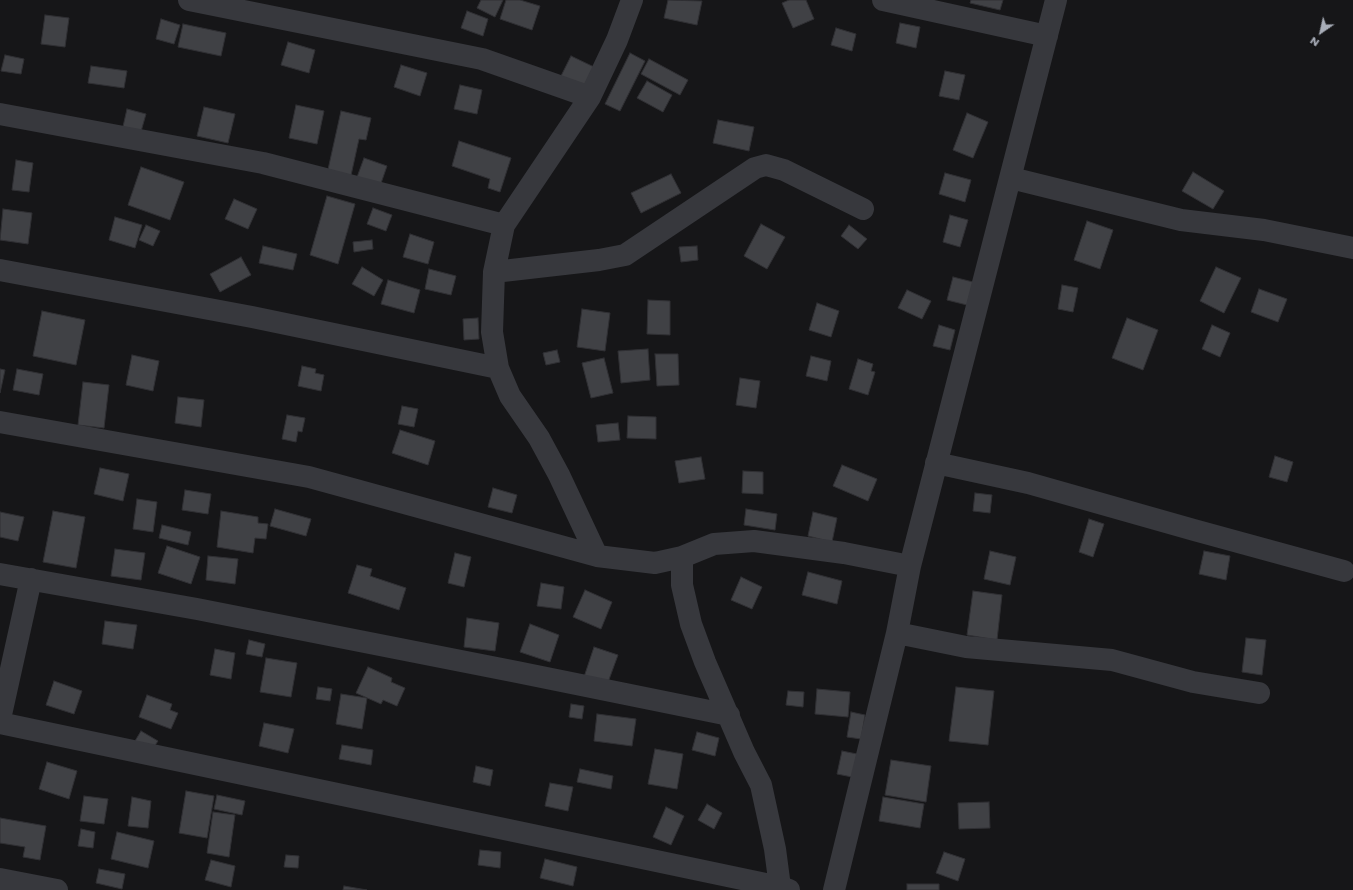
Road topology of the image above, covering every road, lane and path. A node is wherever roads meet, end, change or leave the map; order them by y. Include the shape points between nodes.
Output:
1 (189, 0) edge
2 (632, 0) edge
3 (883, 0) edge
4 (1056, 0) edge
5 (1047, 36) junction
6 (590, 97) junction
7 (0, 114) edge
8 (1011, 178) junction
9 (863, 209) dead end
10 (504, 226) junction
11 (1353, 248) edge
12 (0, 270) edge
13 (494, 272) junction
14 (498, 368) junction
15 (0, 422) edge
16 (936, 463) junction
17 (597, 556) junction
18 (682, 557) junction
19 (910, 566) junction
20 (1344, 571) dead end
21 (0, 574) edge
22 (31, 579) junction
23 (897, 633) junction
24 (1259, 693) dead end
25 (729, 716) junction
26 (0, 719) edge
27 (0, 723) edge
28 (0, 879) edge
29 (784, 888) edge
30 (57, 890) edge
31 (834, 890) edge

1 - 6 street via 482,59
2 - 6 street via 617,40
3 - 5 street
4 - 5 street
5 - 8 street
6 - 10 street
7 - 10 street via 263,163
8 - 11 street via 1181,220 1264,230
8 - 16 street
9 - 13 street via 784,170 766,165 755,168 625,255
10 - 13 street
12 - 14 street
13 - 14 street via 492,332
14 - 17 street via 510,396 539,438 559,475
15 - 17 street via 309,477
16 - 19 street
16 - 20 street via 1028,483
17 - 18 street via 655,563
18 - 19 street via 714,544 754,542 844,553
18 - 25 street via 682,585 691,624
19 - 23 street
21 - 22 street
22 - 25 street via 525,673
22 - 26 street
23 - 24 street via 966,647 1112,660 1193,682
23 - 31 street
25 - 29 street via 761,785
27 - 29 street
28 - 30 street

